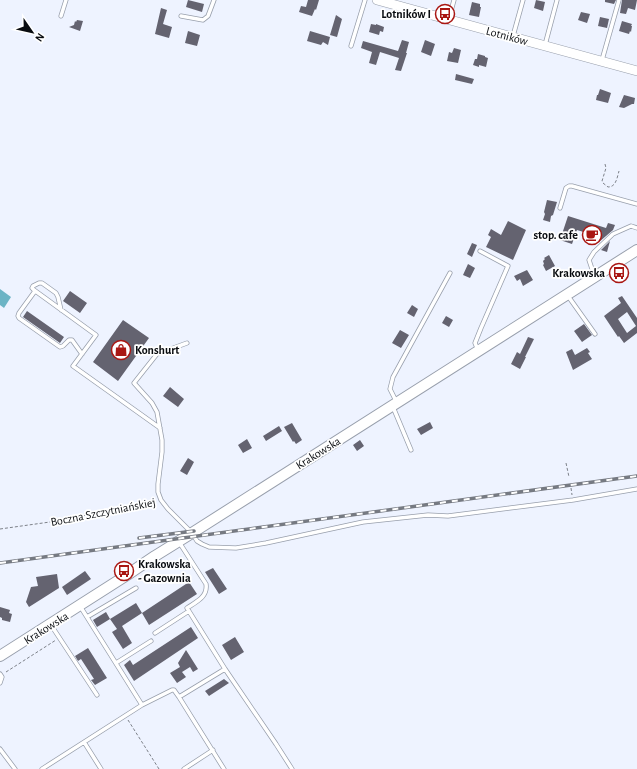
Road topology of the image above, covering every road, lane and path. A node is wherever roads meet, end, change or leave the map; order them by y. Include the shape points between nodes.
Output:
1 (66, 0) edge
2 (214, 0) edge
3 (365, 0) edge
4 (377, 0) edge
5 (454, 0) edge
6 (523, 0) edge
7 (557, 0) edge
8 (619, 0) edge
9 (61, 16) dead end
10 (181, 16) dead end
11 (449, 20) junction
12 (512, 37) junction
13 (351, 46) dead end
14 (545, 46) junction
15 (602, 62) junction
16 (637, 71) edge
17 (605, 164) dead end
18 (620, 171) dead end
19 (637, 204) edge
20 (560, 208) dead end
21 (637, 228) edge
22 (637, 250) edge
23 (480, 251) dead end
24 (450, 273) dead end
25 (595, 277) junction
26 (35, 291) junction
27 (567, 294) junction
28 (61, 310) junction
29 (595, 334) dead end
30 (187, 343) dead end
31 (478, 351) junction
32 (82, 354) junction
33 (394, 405) junction
34 (160, 428) junction
35 (411, 450) dead end
36 (566, 463) dead end
37 (568, 477) dead end
38 (571, 488) dead end
39 (637, 489) edge
40 (161, 500) junction
41 (573, 500) junction
42 (0, 529) edge
43 (192, 534) junction
44 (178, 542) junction
45 (136, 588) dead end
46 (80, 606) junction
47 (189, 611) junction
48 (87, 617) junction
49 (51, 624) junction
50 (155, 633) dead end
51 (151, 641) dead end
52 (50, 644) dead end
53 (0, 656) edge
54 (116, 663) junction
55 (225, 668) junction
56 (1, 675) edge
57 (0, 683) edge
58 (97, 695) dead end
59 (180, 697) junction
60 (142, 705) junction
61 (125, 716) junction
62 (84, 742) junction
63 (0, 749) edge
64 (213, 750) junction
65 (15, 769) edge
66 (42, 769) edge
67 (101, 769) edge
68 (159, 769) edge
69 (184, 769) edge
70 (224, 769) edge
71 (292, 769) edge

1 - 9 lane
2 - 10 lane via 208,16 203,20
3 - 13 lane
4 - 11 street, Lotników
5 - 11 lane
6 - 12 lane
7 - 14 lane
8 - 15 lane
11 - 12 street, Lotników
12 - 14 street, Lotników
14 - 15 street, Lotników
15 - 16 street, Lotników
17 - 18 path via 602,181 605,186 611,187 615,184
19 - 20 lane via 569,186 566,188
21 - 25 lane via 631,226 613,234 594,252 590,260
22 - 25 main road, Krakowska
23 - 31 lane via 508,266 475,343
24 - 33 lane via 393,377 390,388
25 - 27 main road, Krakowska
26 - 28 lane
26 - 28 lane via 33,287 39,283 56,293
26 - 32 lane via 19,313 19,318 60,347 72,340
27 - 29 lane
27 - 31 main road, Krakowska
28 - 32 lane via 96,335
30 - 34 lane via 157,354 134,383 152,403 157,412
31 - 33 main road, Krakowska
32 - 34 lane via 73,366
33 - 35 lane
33 - 43 main road, Krakowska
34 - 40 lane via 162,452 158,492
36 - 37 path
38 - 41 path
39 - 41 lane, Boczna Szczytniańskiej
40 - 42 path, Boczna Szczytniańskiej
40 - 43 lane, Boczna Szczytniańskiej
41 - 43 lane, Boczna Szczytniańskiej via 448,516 428,515 362,522 236,548 209,547 197,541
43 - 44 main road, Krakowska
44 - 46 main road, Krakowska
44 - 47 lane via 206,584 206,593 187,608
45 - 48 lane
46 - 48 lane
46 - 49 main road, Krakowska
47 - 50 lane
47 - 55 lane
48 - 54 lane
49 - 53 main road, Krakowska
49 - 58 lane
51 - 54 lane
52 - 56 path
54 - 60 lane
55 - 59 lane
55 - 71 lane
56 - 57 lane
59 - 60 lane via 172,690
59 - 64 lane
60 - 61 lane
61 - 62 lane
61 - 68 path
62 - 66 lane
62 - 67 lane
63 - 65 lane
64 - 69 lane
64 - 70 lane

